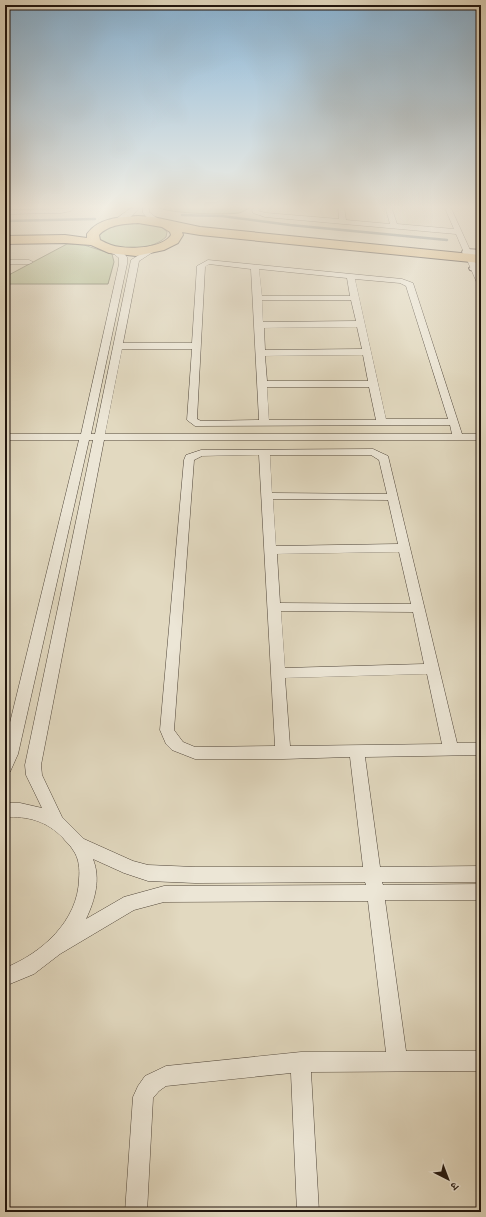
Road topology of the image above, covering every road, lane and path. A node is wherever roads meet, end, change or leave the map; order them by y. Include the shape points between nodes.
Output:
1 (124, 263) edge
2 (134, 263) edge
3 (206, 263) edge
4 (217, 263) edge
5 (477, 263) edge
6 (255, 266) junction
7 (350, 275) junction
8 (481, 283) edge
9 (258, 298) junction
10 (355, 298) junction
11 (361, 324) junction
12 (259, 325) junction
13 (118, 346) junction
14 (196, 346) junction
15 (367, 352) junction
16 (261, 353) junction
17 (262, 384) junction
18 (374, 384) junction
19 (454, 422) junction
20 (382, 423) junction
21 (264, 424) junction
22 (5, 437) edge
23 (85, 437) junction
24 (100, 437) junction
25 (458, 437) junction
26 (481, 437) edge
27 (264, 452) junction
28 (267, 496) junction
29 (392, 498) junction
30 (404, 548) junction
31 (270, 550) junction
32 (274, 607) junction
33 (418, 608) junction
34 (432, 669) junction
35 (278, 673) junction
36 (481, 749) edge
37 (451, 750) junction
38 (357, 752) junction
39 (282, 753) junction
40 (5, 768) edge
41 (5, 810) edge
42 (56, 821) junction
43 (79, 844) junction
44 (481, 874) edge
45 (373, 883) junction
46 (481, 892) edge
47 (58, 946) junction
48 (7, 980) edge
49 (481, 1061) edge
50 (301, 1062) junction
51 (397, 1062) junction
52 (136, 1212) edge
53 (308, 1212) edge

1 - 23 street
2 - 13 street
3 - 14 street via 200,266
4 - 6 street
5 - 8 street
6 - 7 street
6 - 9 street
7 - 10 street
7 - 19 street via 402,280 410,286
9 - 10 street
9 - 12 street
10 - 11 street
11 - 12 street
11 - 15 street
12 - 16 street
13 - 14 street
13 - 24 street
14 - 21 street via 193,422
15 - 16 street
15 - 18 street
16 - 17 street
17 - 18 street
17 - 21 street
18 - 20 street
19 - 20 street
19 - 25 street
20 - 21 street
22 - 23 street
23 - 24 street
23 - 40 street
24 - 25 street
24 - 42 street via 33,765 34,775
25 - 26 street
27 - 28 street
27 - 29 street via 377,453 384,458
27 - 39 street via 194,454 188,460 167,730 171,741 182,750 195,753
28 - 29 street
28 - 31 street
29 - 30 street
30 - 31 street
30 - 33 street
31 - 32 street
32 - 33 street
32 - 35 street
33 - 34 street
34 - 35 street
34 - 37 street
35 - 39 street
36 - 37 street
37 - 38 street
38 - 39 street
38 - 45 street
41 - 42 street via 26,811
42 - 43 street via 69,831
43 - 45 street via 130,868 148,873
43 - 47 street via 86,859 87,893 81,912
44 - 45 street
45 - 46 street
45 - 47 street via 164,894 130,903
45 - 51 street
47 - 48 street via 44,958
49 - 51 street
50 - 51 street
50 - 52 street via 166,1076 151,1083 143,1097
50 - 53 street

